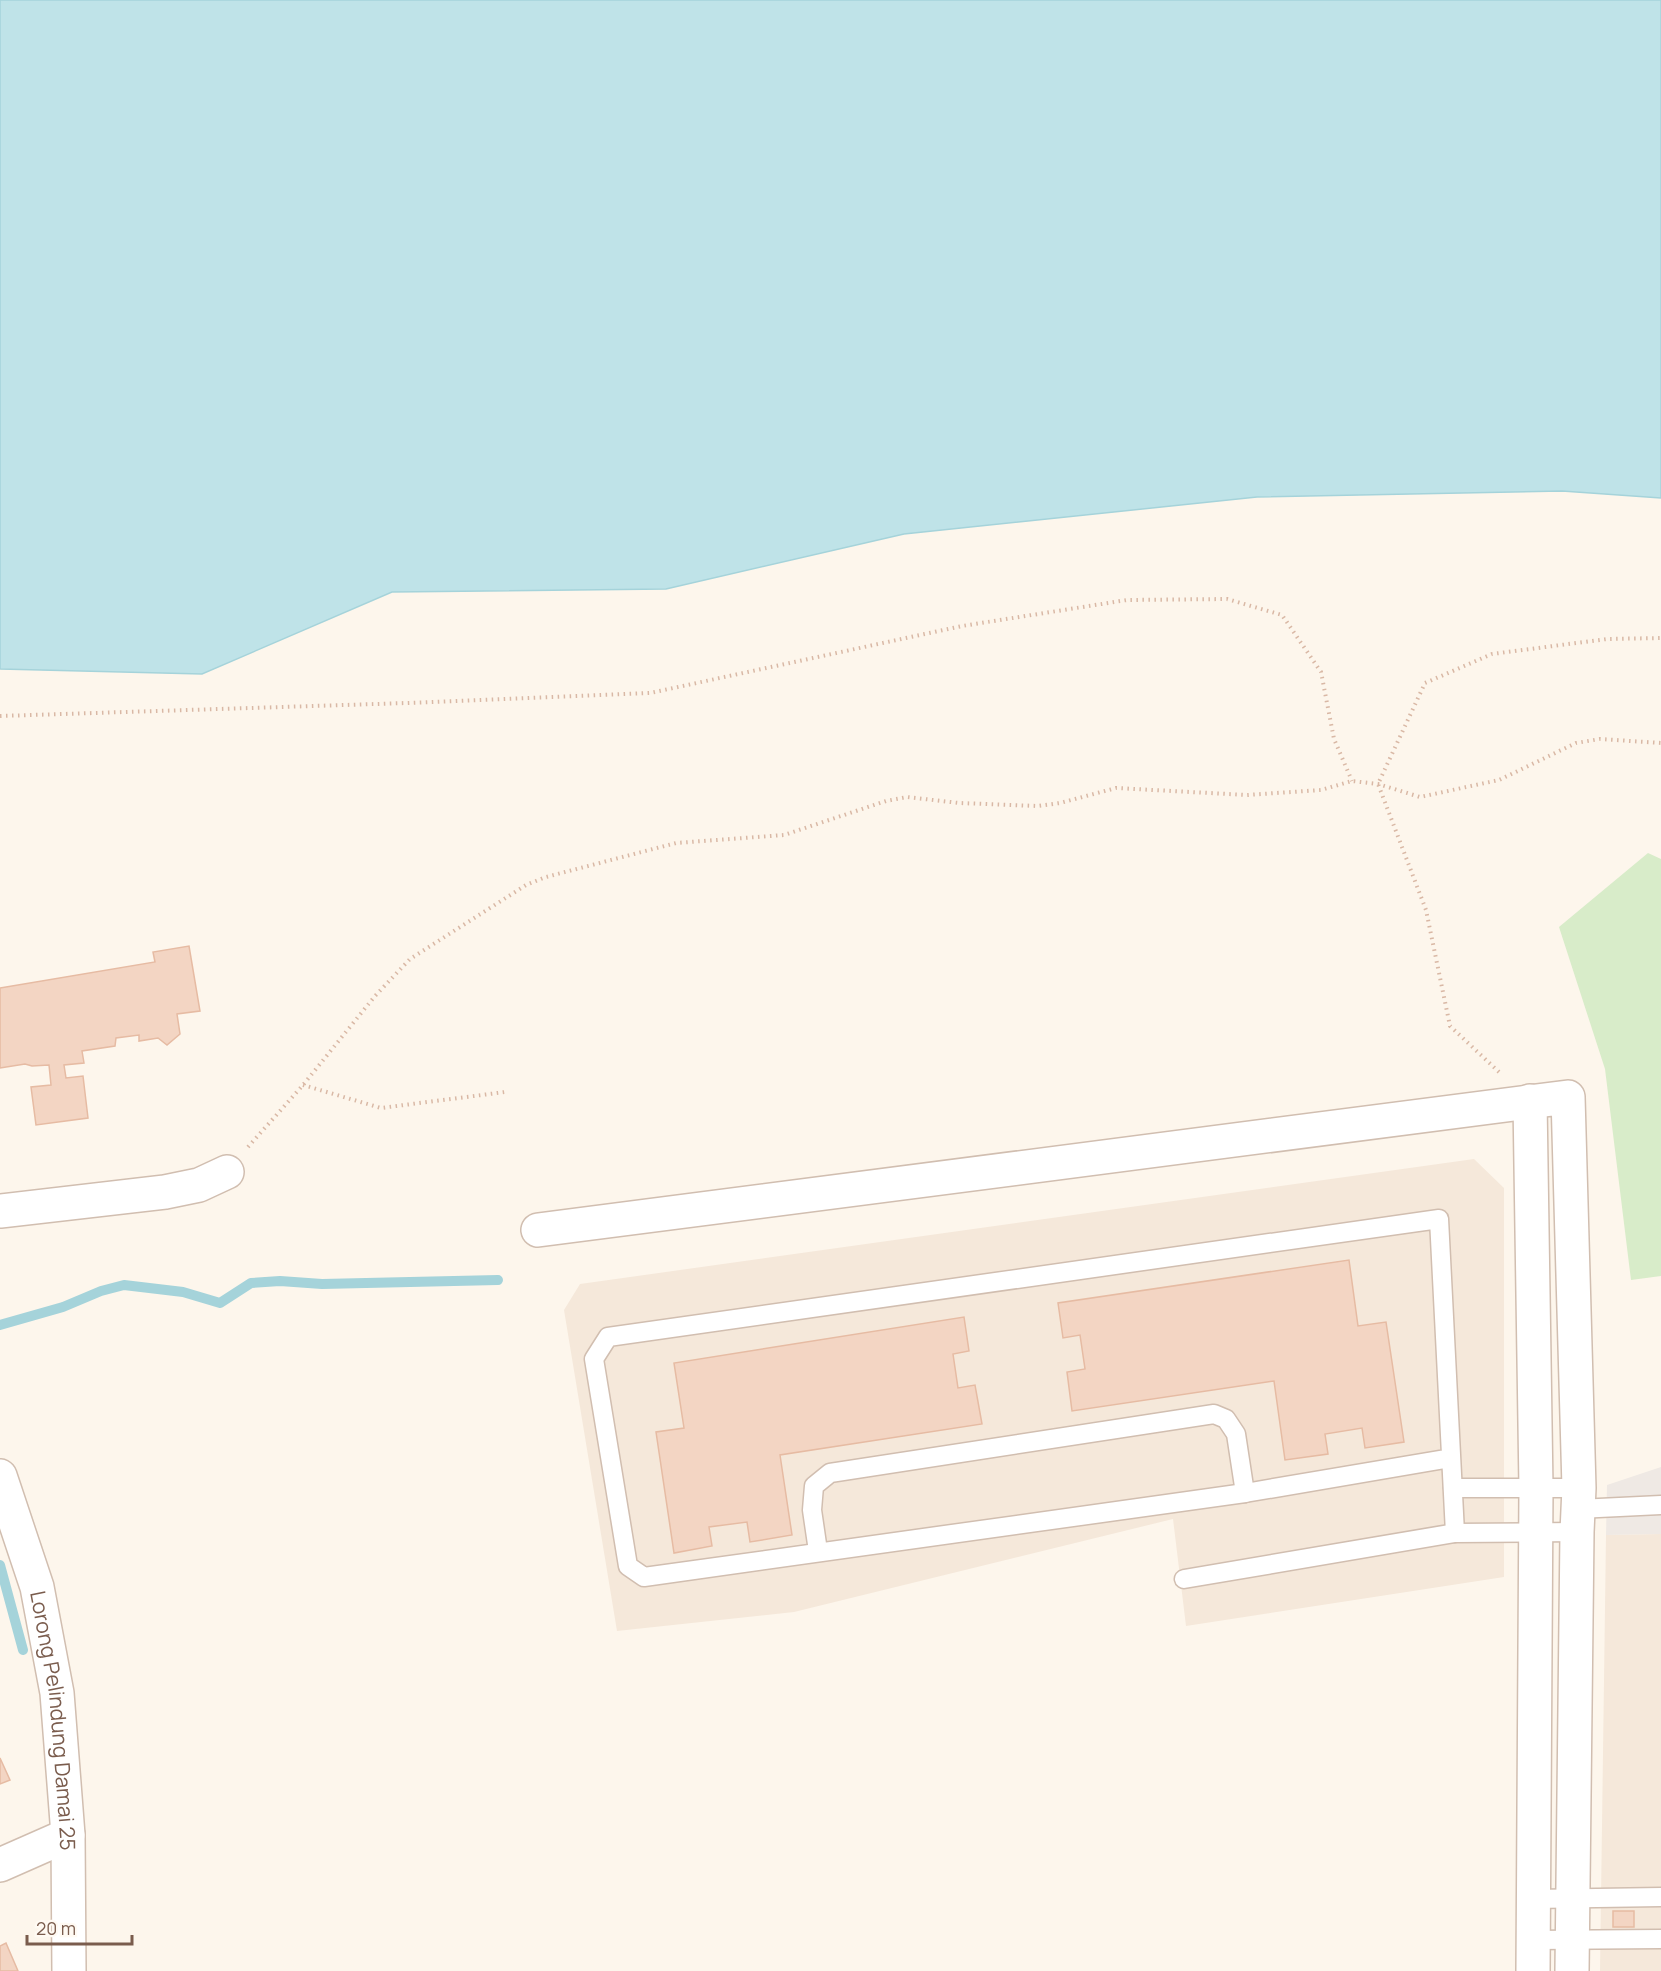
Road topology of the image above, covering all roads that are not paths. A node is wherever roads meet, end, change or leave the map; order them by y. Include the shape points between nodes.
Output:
1 (1530, 1101) junction
2 (227, 1172) road end
3 (0, 1211) edge
4 (538, 1230) dead end
5 (1452, 1458) junction
6 (0, 1476) edge
7 (1453, 1488) junction
8 (1536, 1488) junction
9 (1245, 1493) junction
10 (1661, 1505) edge
11 (1578, 1510) junction
12 (1455, 1533) junction
13 (1536, 1533) junction
14 (818, 1551) junction
15 (1184, 1579) dead end
16 (68, 1835) junction
17 (0, 1865) edge
18 (1661, 1897) edge
19 (1533, 1899) junction
20 (1572, 1899) junction
21 (1661, 1939) edge
22 (1533, 1955) edge
23 (1572, 1955) edge
24 (69, 1971) edge

1 - 4 street
1 - 8 street
1 - 11 street via 1568,1097
2 - 3 street via 199,1185 165,1192
5 - 7 lane
5 - 9 lane
5 - 14 lane via 1439,1219 608,1337 594,1359 628,1566 645,1576
6 - 16 street, Lorong Pelindung Damai 25 via 37,1587 57,1693
7 - 8 lane
7 - 12 lane
8 - 11 lane
8 - 13 street
9 - 14 lane
9 - 14 lane via 1236,1434 1226,1419 1214,1414 830,1473 814,1486 812,1510
10 - 11 lane
11 - 13 lane
11 - 20 street
12 - 13 lane
12 - 15 lane
13 - 19 street
16 - 17 street
16 - 24 street, Lorong Pelindung Damai 25
18 - 20 lane
19 - 20 lane
19 - 22 street
20 - 23 street
21 - 23 lane
22 - 23 lane

